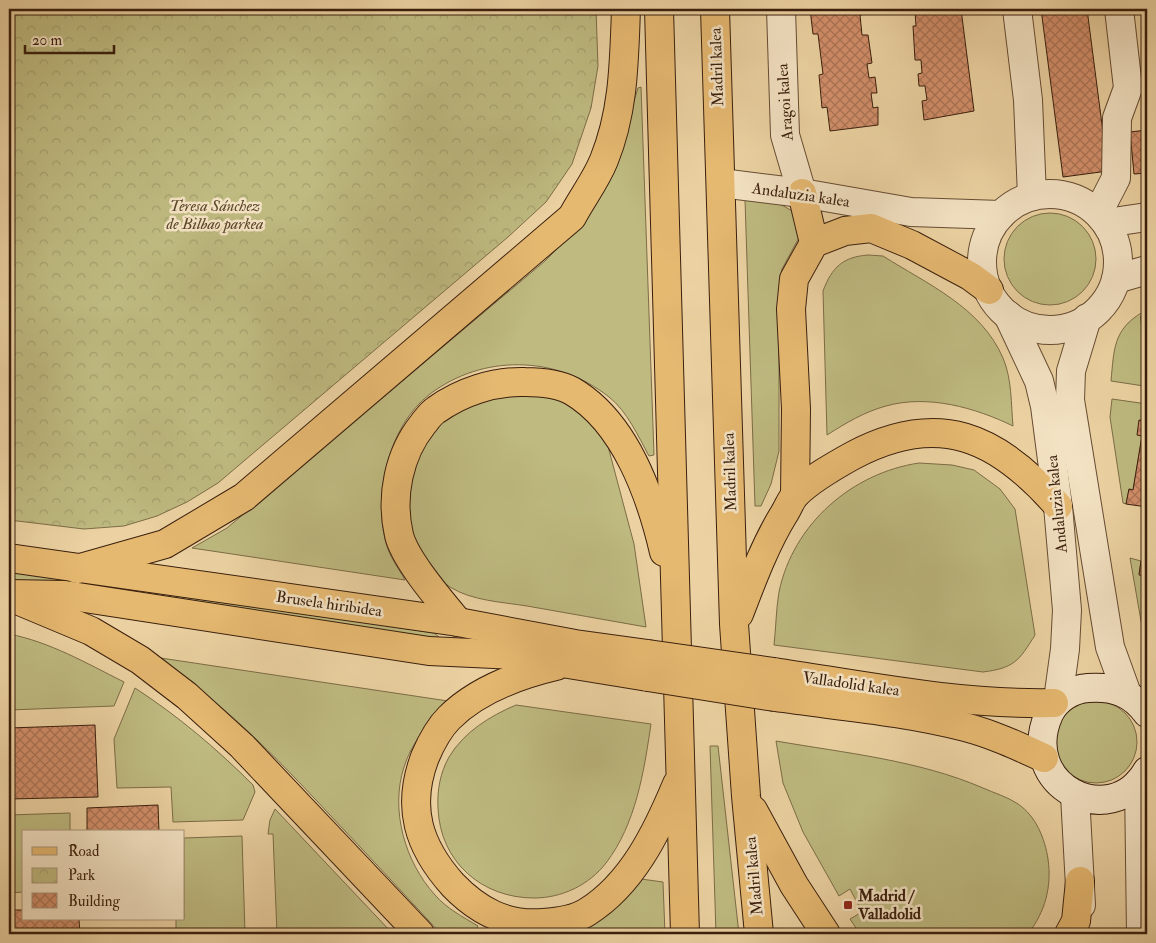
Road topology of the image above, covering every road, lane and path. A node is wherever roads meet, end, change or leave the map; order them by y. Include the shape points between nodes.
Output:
1 (626, 9) edge
2 (659, 9) edge
3 (715, 9) edge
4 (781, 9) edge
5 (1017, 9) edge
6 (1119, 9) edge
7 (1138, 93) edge
8 (720, 183) junction
9 (802, 193) junction
10 (1032, 196) junction
11 (1002, 214) junction
12 (1147, 217) edge
13 (1102, 218) junction
14 (814, 243) junction
15 (1147, 270) edge
16 (1116, 279) junction
17 (989, 290) junction
18 (1008, 315) junction
19 (1088, 318) junction
20 (795, 495) junction
21 (1058, 506) junction
22 (9, 558) edge
23 (77, 569) junction
24 (9, 595) edge
25 (677, 613) junction
26 (458, 622) junction
27 (734, 624) junction
28 (562, 664) junction
29 (648, 666) junction
30 (774, 685) junction
31 (1127, 694) junction
32 (1056, 702) junction
33 (1147, 713) edge
34 (1044, 758) junction
35 (1144, 777) edge
36 (679, 778) junction
37 (1075, 795) junction
38 (746, 796) junction
39 (1080, 881) junction
40 (420, 934) edge
41 (685, 934) edge
42 (760, 934) edge
43 (826, 934) edge
44 (1069, 934) edge
45 (1083, 934) edge
46 (1141, 934) edge

1 - 23 main road via 618,121 604,162 572,217 244,497 165,544
2 - 25 main road
3 - 8 main road, Madril kalea
4 - 9 street, Aragoi kalea via 785,136
5 - 10 street via 1028,100
6 - 7 street
7 - 13 street via 1118,118 1116,178
8 - 9 street, Andaluzia kalea
8 - 27 main road, Madril kalea
9 - 11 street, Andaluzia kalea via 911,212
9 - 14 main road
10 - 11 street
10 - 13 street via 1046,194 1074,198
11 - 17 street via 993,225 983,250 982,264
12 - 13 street
13 - 16 street via 1117,250
14 - 17 main road via 845,231 870,228 912,245 970,276
14 - 20 main road via 794,279 791,309 796,409
15 - 16 street
16 - 19 street via 1100,308
17 - 18 street
18 - 19 street via 1027,326 1048,330 1068,327
18 - 21 street, Andaluzia kalea via 1040,381
19 - 31 street, Andaluzia kalea via 1071,371 1070,400 1110,647
20 - 21 main road via 839,463 879,442 914,433 939,431 967,437 993,450 1023,469
20 - 27 main road via 769,539
21 - 32 street, Andaluzia kalea via 1067,610 1066,649
22 - 23 main road, Brusela hiribidea
23 - 26 main road, Brusela hiribidea
24 - 28 main road, Brusela hiribidea via 65,596 429,651 512,655
24 - 40 main road via 91,632 140,660 187,696 242,746
25 - 26 main road via 651,503 631,457 602,416 572,391 542,382 510,381 480,388 434,410 415,434 400,467 395,500 399,536 420,574
25 - 36 main road
26 - 29 main road, Brusela hiribidea
27 - 38 main road, Madril kalea
28 - 29 main road, Brusela hiribidea
28 - 36 main road via 531,672 474,698 448,719 431,742 418,776 415,811 423,842 439,869 469,901 492,915 525,924 558,922 586,914 616,891 641,856
29 - 30 main road, Valladolid kalea, bridge
30 - 32 main road, Valladolid kalea via 993,703
30 - 34 main road, Valladolid kalea via 965,727
31 - 32 street via 1106,686 1084,688
31 - 33 street
32 - 34 street, Andaluzia kalea via 1044,728
34 - 37 street via 1055,780
35 - 37 street via 1126,793 1109,799
35 - 46 street
36 - 41 main road
37 - 39 street
38 - 42 main road, Madril kalea
38 - 43 main road via 794,885
39 - 44 main road via 1076,922
39 - 45 street

